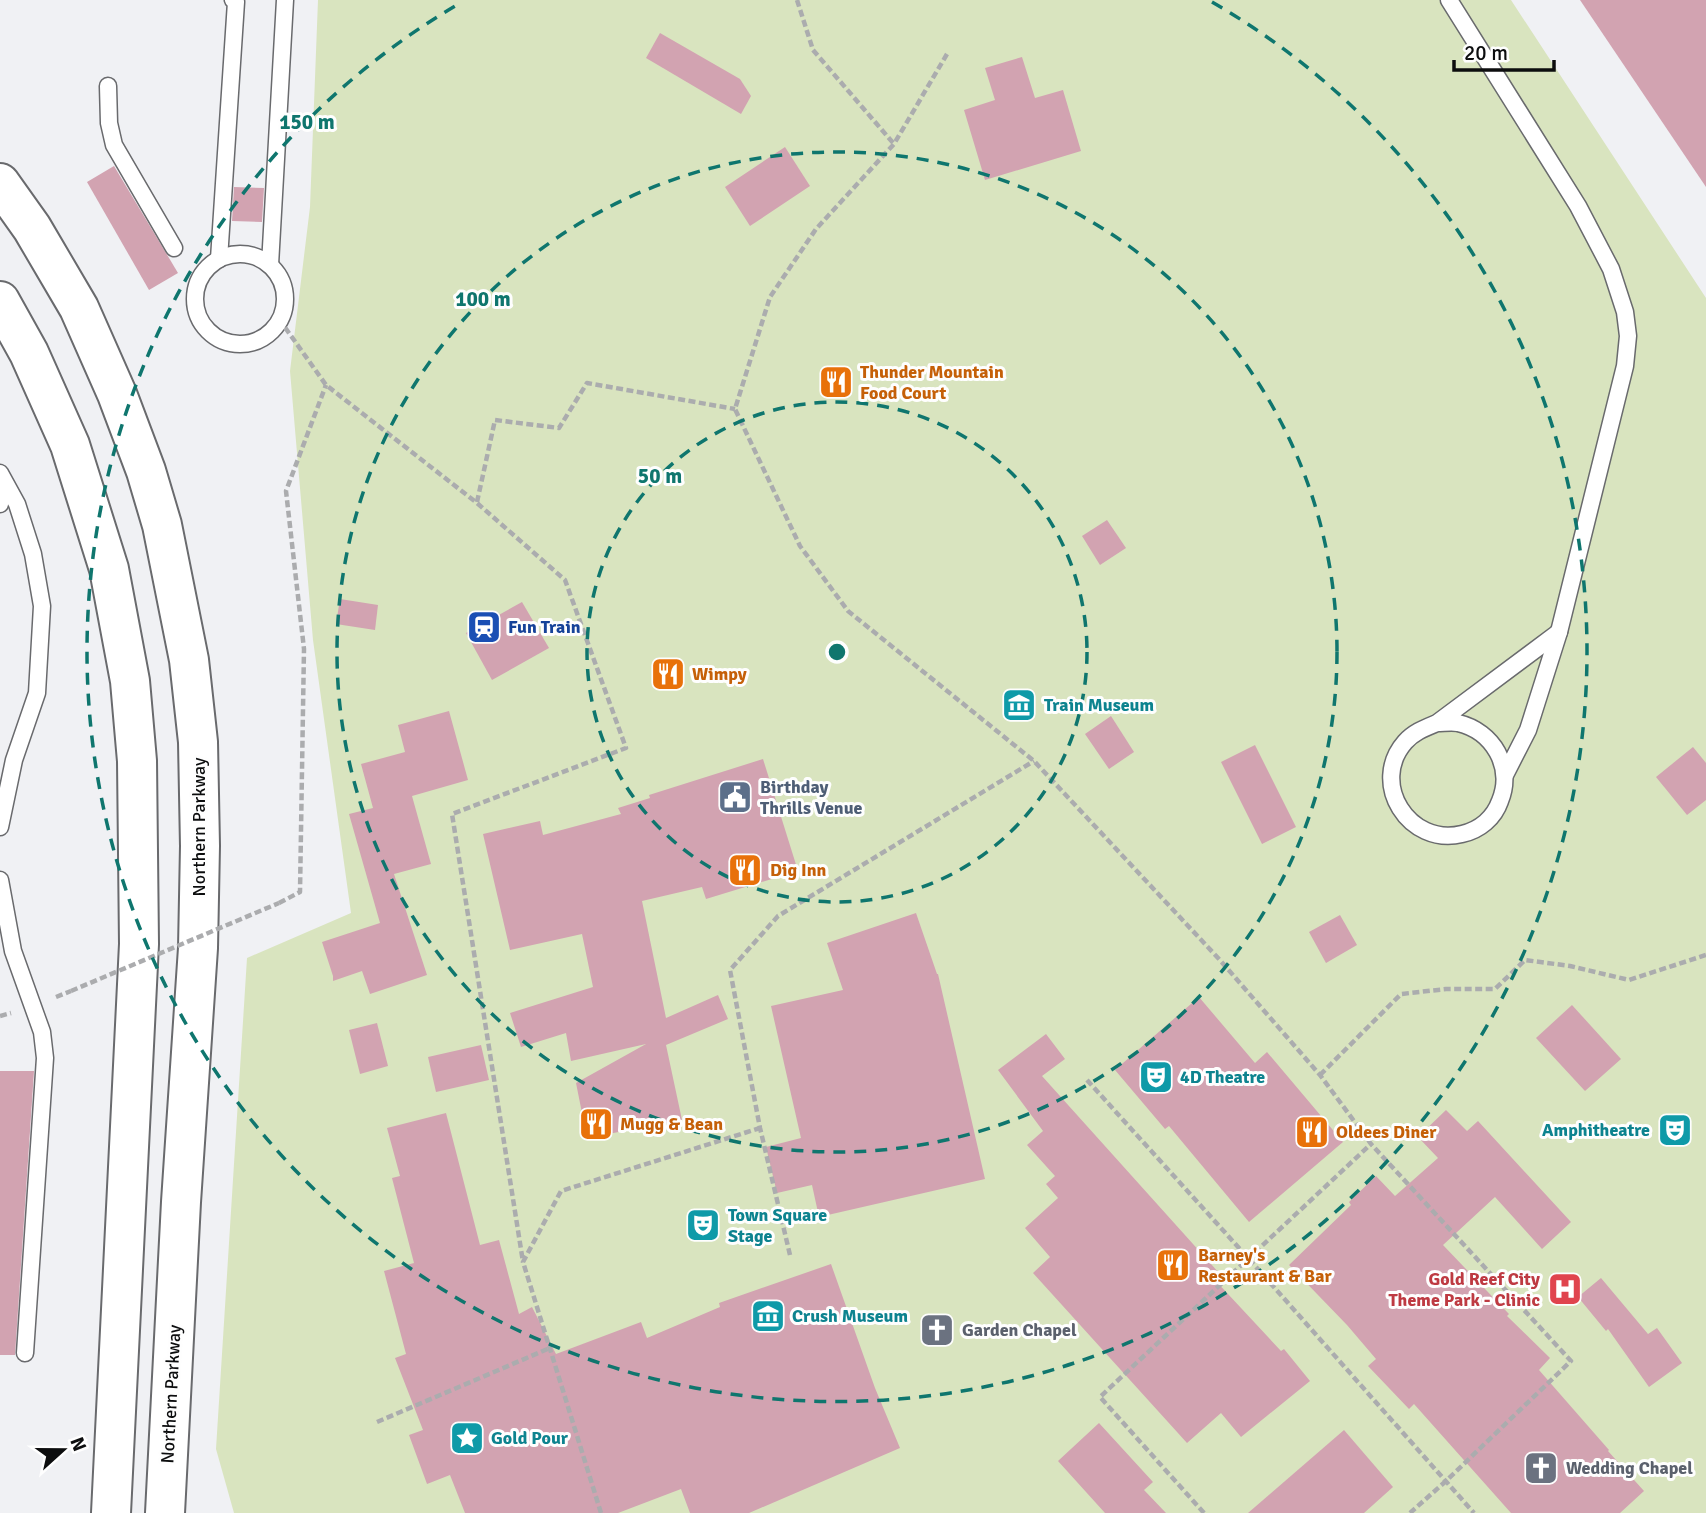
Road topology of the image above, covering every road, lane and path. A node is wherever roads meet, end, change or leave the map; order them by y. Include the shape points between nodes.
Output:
1 (285, 0) edge
2 (797, 0) edge
3 (1449, 0) edge
4 (236, 1) edge
5 (947, 54) dead end
6 (108, 86) dead end
7 (894, 144) junction
8 (0, 183) edge
9 (174, 248) dead end
10 (219, 259) junction
11 (270, 265) junction
12 (0, 301) edge
13 (279, 319) junction
14 (326, 385) junction
15 (735, 409) junction
16 (0, 474) edge
17 (0, 480) edge
18 (477, 503) junction
19 (0, 504) edge
20 (1559, 632) junction
21 (1437, 723) junction
22 (1034, 761) junction
23 (1505, 775) junction
24 (0, 827) edge
25 (0, 880) edge
26 (2, 904) edge
27 (1706, 955) edge
28 (71, 991) dead end
29 (1320, 1075) junction
30 (1087, 1080) dead end
31 (760, 1128) junction
32 (1371, 1144) junction
33 (790, 1255) dead end
34 (1249, 1259) junction
35 (523, 1262) junction
36 (550, 1349) junction
37 (25, 1353) dead end
38 (377, 1422) dead end
39 (1446, 1481) junction
40 (111, 1513) edge
41 (165, 1513) edge
42 (601, 1513) edge
43 (1204, 1513) edge
44 (1410, 1513) edge
45 (1474, 1513) edge

1 - 11 lane
2 - 7 path via 813,50
3 - 20 lane via 1578,206 1611,269 1625,312 1625,366
4 - 10 lane
5 - 7 path
6 - 9 lane via 114,145
7 - 15 path via 816,229 770,296
8 - 41 main road, Northern Parkway via 79,308 117,394 162,525 189,660 198,742 199,935
10 - 11 lane via 243,254
10 - 13 lane via 204,271 197,285 196,307 205,327 216,337 245,343 259,340
11 - 13 lane via 284,290
12 - 40 main road via 70,445 109,569 131,695 137,761 139,944
13 - 14 path
14 - 18 path
14 - 28 path, bridge via 286,491 304,649 300,892
15 - 18 path via 587,383 559,428 495,420
15 - 22 path via 800,545 848,611
16 - 24 lane via 18,504 42,606 37,694 14,760
17 - 19 lane
18 - 35 path via 565,580 626,748 452,814
20 - 21 lane
20 - 23 lane via 1528,730
21 - 23 lane via 1475,729 1500,755
21 - 23 lane via 1404,743 1391,778 1404,815 1418,828 1453,836 1486,823 1504,793
22 - 29 path
22 - 31 path via 778,916 730,970
25 - 26 lane
26 - 37 lane via 13,951 42,1032 45,1058
27 - 29 path via 1629,980 1525,960 1495,989 1401,994
29 - 32 path
30 - 34 path
31 - 33 path
31 - 35 path via 561,1191
32 - 34 path
32 - 39 path via 1571,1361
34 - 39 path
34 - 43 path via 1100,1397
35 - 36 path
36 - 38 path
36 - 42 path
39 - 44 path
39 - 45 path

